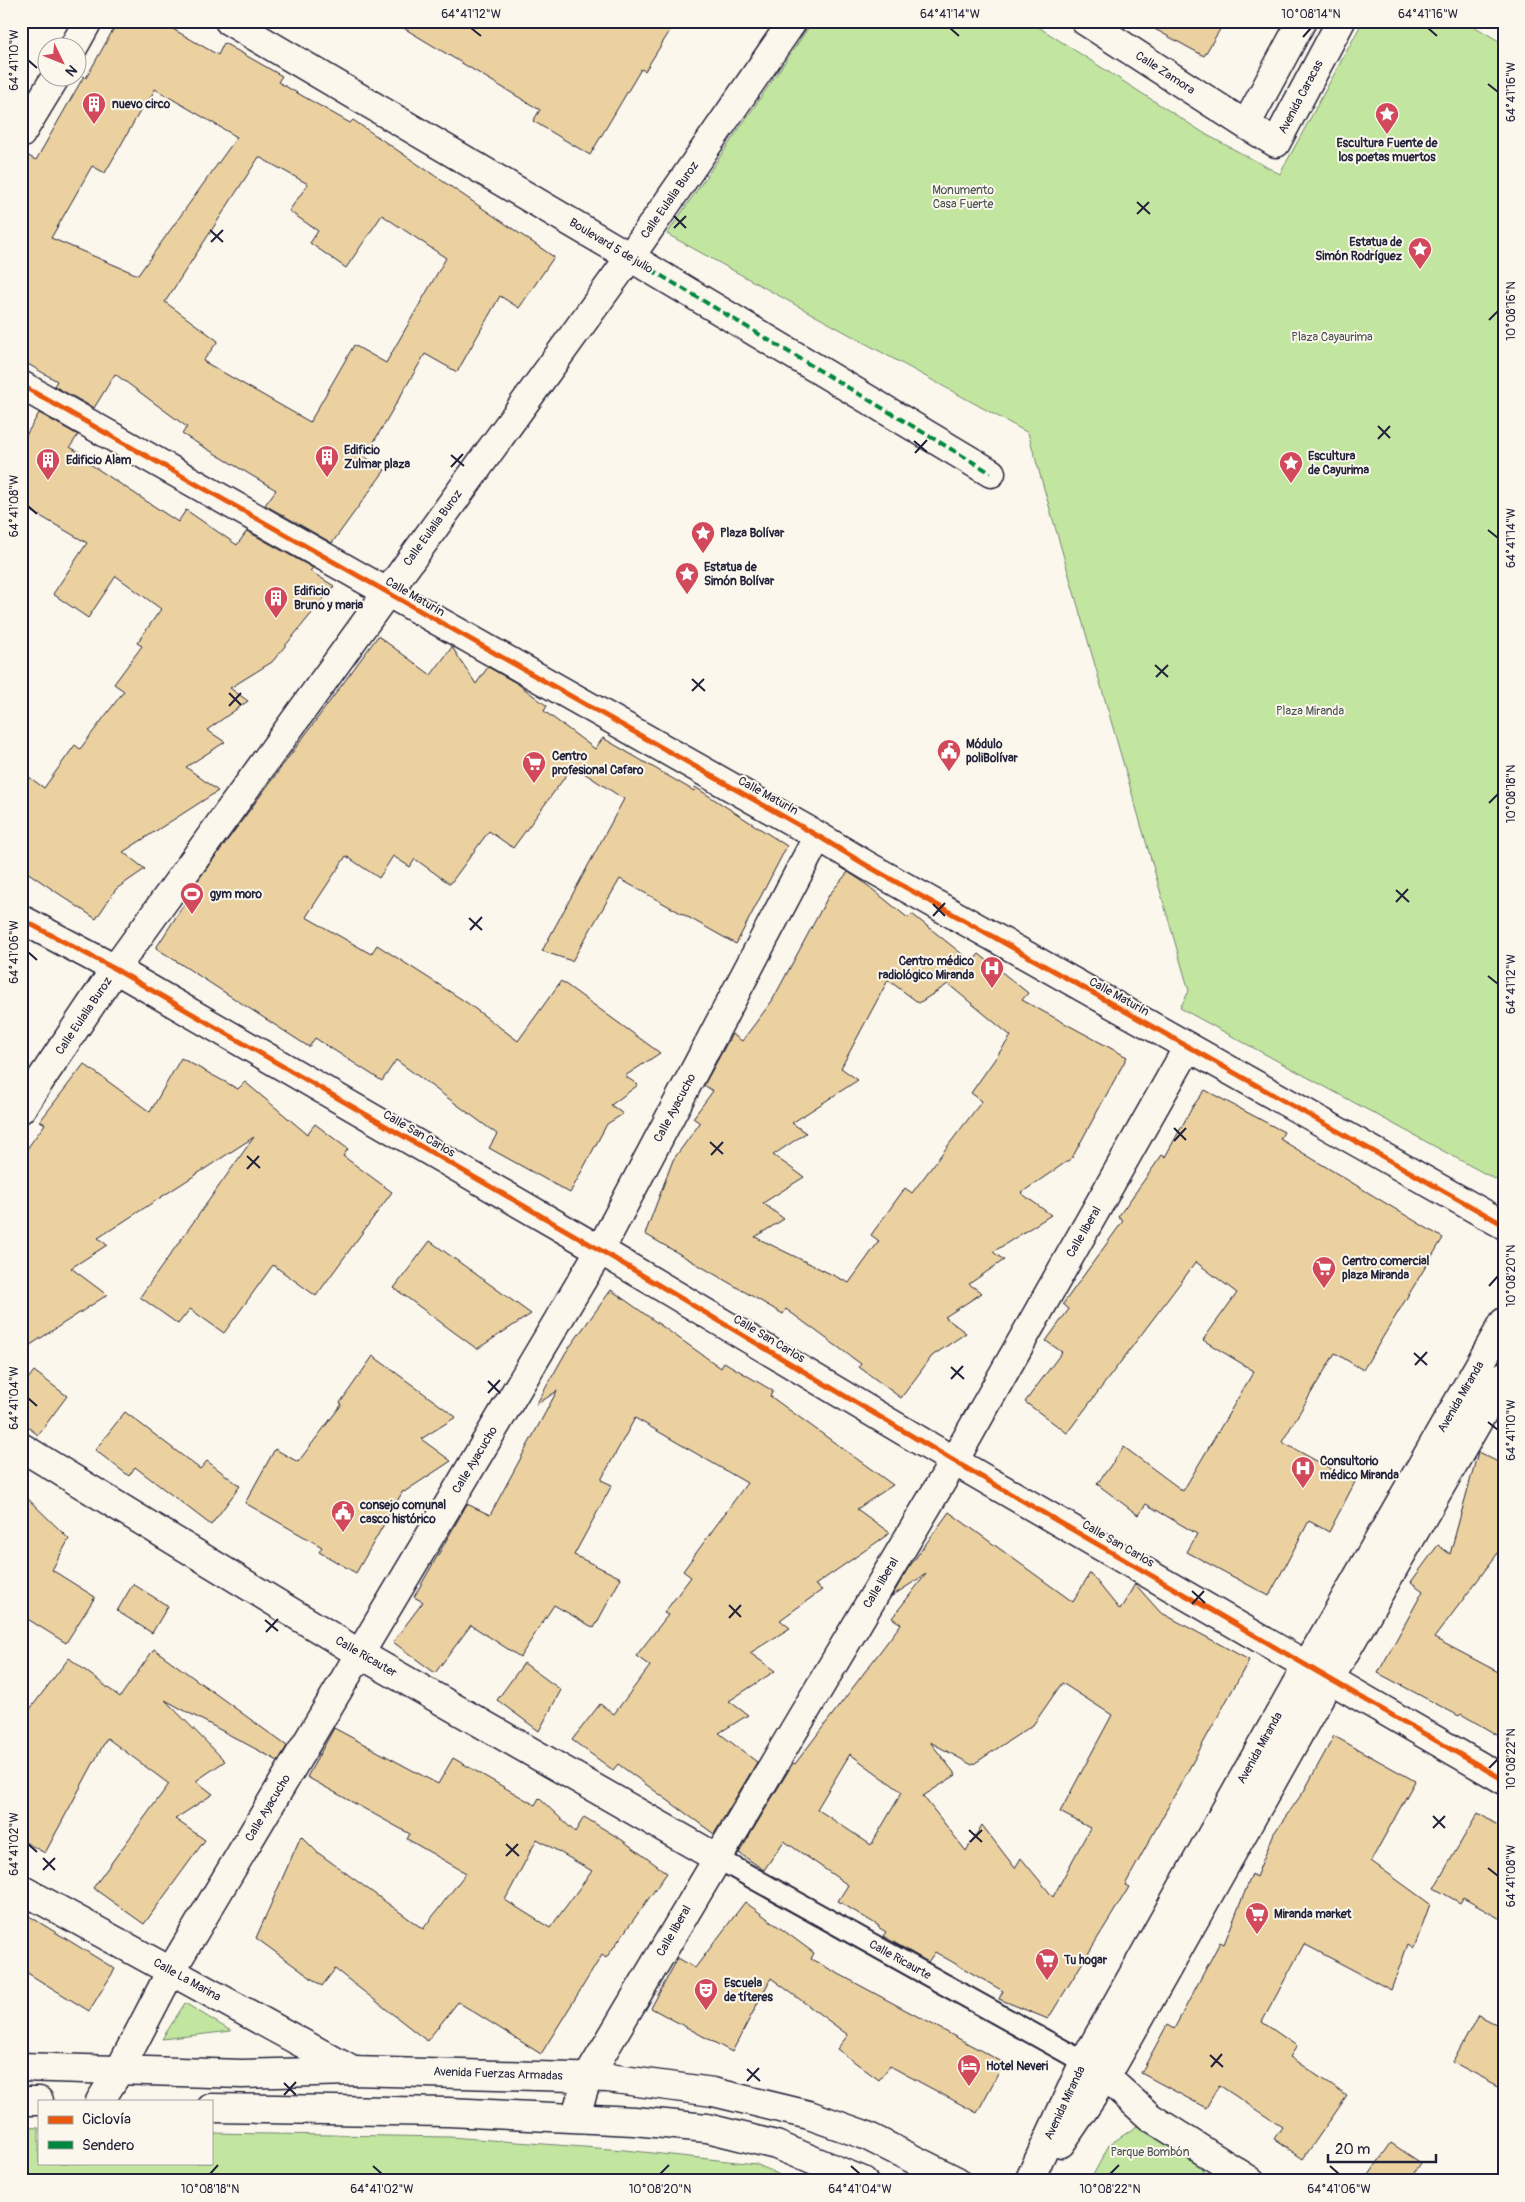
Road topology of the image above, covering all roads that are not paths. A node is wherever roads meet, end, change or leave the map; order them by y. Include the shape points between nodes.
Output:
1 (88, 21) edge
2 (229, 21) edge
3 (793, 21) edge
4 (1084, 21) edge
5 (1302, 21) edge
6 (1341, 21) edge
7 (79, 38) edge
8 (49, 88) edge
9 (1246, 125) junction
10 (21, 134) edge
11 (630, 257) junction
12 (21, 385) edge
13 (991, 472) dead end
14 (387, 592) junction
15 (818, 836) junction
16 (21, 918) edge
17 (115, 969) junction
18 (1188, 1048) junction
19 (21, 1109) edge
20 (1504, 1225) edge
21 (600, 1250) junction
22 (1504, 1322) edge
23 (1504, 1376) edge
24 (21, 1447) edge
25 (954, 1461) junction
26 (360, 1654) junction
27 (1307, 1665) junction
28 (1330, 1678) junction
29 (1504, 1780) edge
30 (716, 1858) junction
31 (21, 1890) edge
32 (171, 1971) junction
33 (21, 2067) edge
34 (1095, 2069) junction
35 (119, 2071) junction
36 (353, 2072) junction
37 (588, 2077) junction
38 (21, 2100) edge
39 (101, 2100) edge
40 (38, 2101) edge
41 (212, 2108) edge
42 (575, 2117) junction
43 (863, 2181) edge
44 (957, 2181) edge
45 (1029, 2181) edge
46 (1036, 2181) edge
47 (1251, 2181) edge

1 - 7 street
2 - 11 street, Boulevard 5 de julio
3 - 11 street, Calle Eulalia Buroz
4 - 9 street, Calle Zamora
5 - 9 street
6 - 9 street, Avenida Caracas via 1276,143
8 - 10 street
11 - 13 street, Boulevard 5 de julio
11 - 14 street, Calle Eulalia Buroz
12 - 14 street, Calle Maturín
14 - 15 street, Calle Maturín
14 - 17 street, Calle Eulalia Buroz
15 - 18 street, Calle Maturín
15 - 21 street, Calle Ayacucho
16 - 17 street, Calle San Carlos
17 - 19 street, Calle Eulalia Buroz
17 - 21 street, Calle San Carlos
18 - 20 street, Calle Maturín
18 - 25 street, Calle liberal
21 - 25 street, Calle San Carlos
21 - 26 street, Calle Ayacucho
22 - 27 street, Avenida Miranda
23 - 28 street, Avenida Miranda
24 - 26 street, Calle Ricauter
25 - 27 street, Calle San Carlos
25 - 30 street, Calle liberal
26 - 30 street, Calle Ricauter
26 - 32 street, Calle Ayacucho
27 - 28 street, Calle San Carlos
27 - 34 street, Avenida Miranda
28 - 29 street, Calle San Carlos
28 - 34 street, Avenida Miranda
30 - 34 lane, Calle Ricaurte
30 - 37 street, Calle liberal
31 - 32 street, Calle La Marina
32 - 35 street, Calle Ayacucho
32 - 36 street, Calle La Marina
33 - 35 street, Avenida Fuerzas Armadas
34 - 45 street, Avenida Miranda
34 - 46 street, Avenida Miranda
34 - 47 street, Calle Ricaurte via 1150,2118
35 - 36 street, Avenida Fuerzas Armadas
35 - 39 street, Calle Ayacucho
36 - 37 street, Avenida Fuerzas Armadas
37 - 42 street, Calle liberal
37 - 44 street, Avenida Fuerzas Armadas via 713,2092 808,2115 865,2135
38 - 40 street
41 - 42 street
42 - 43 street via 707,2128 776,2145

